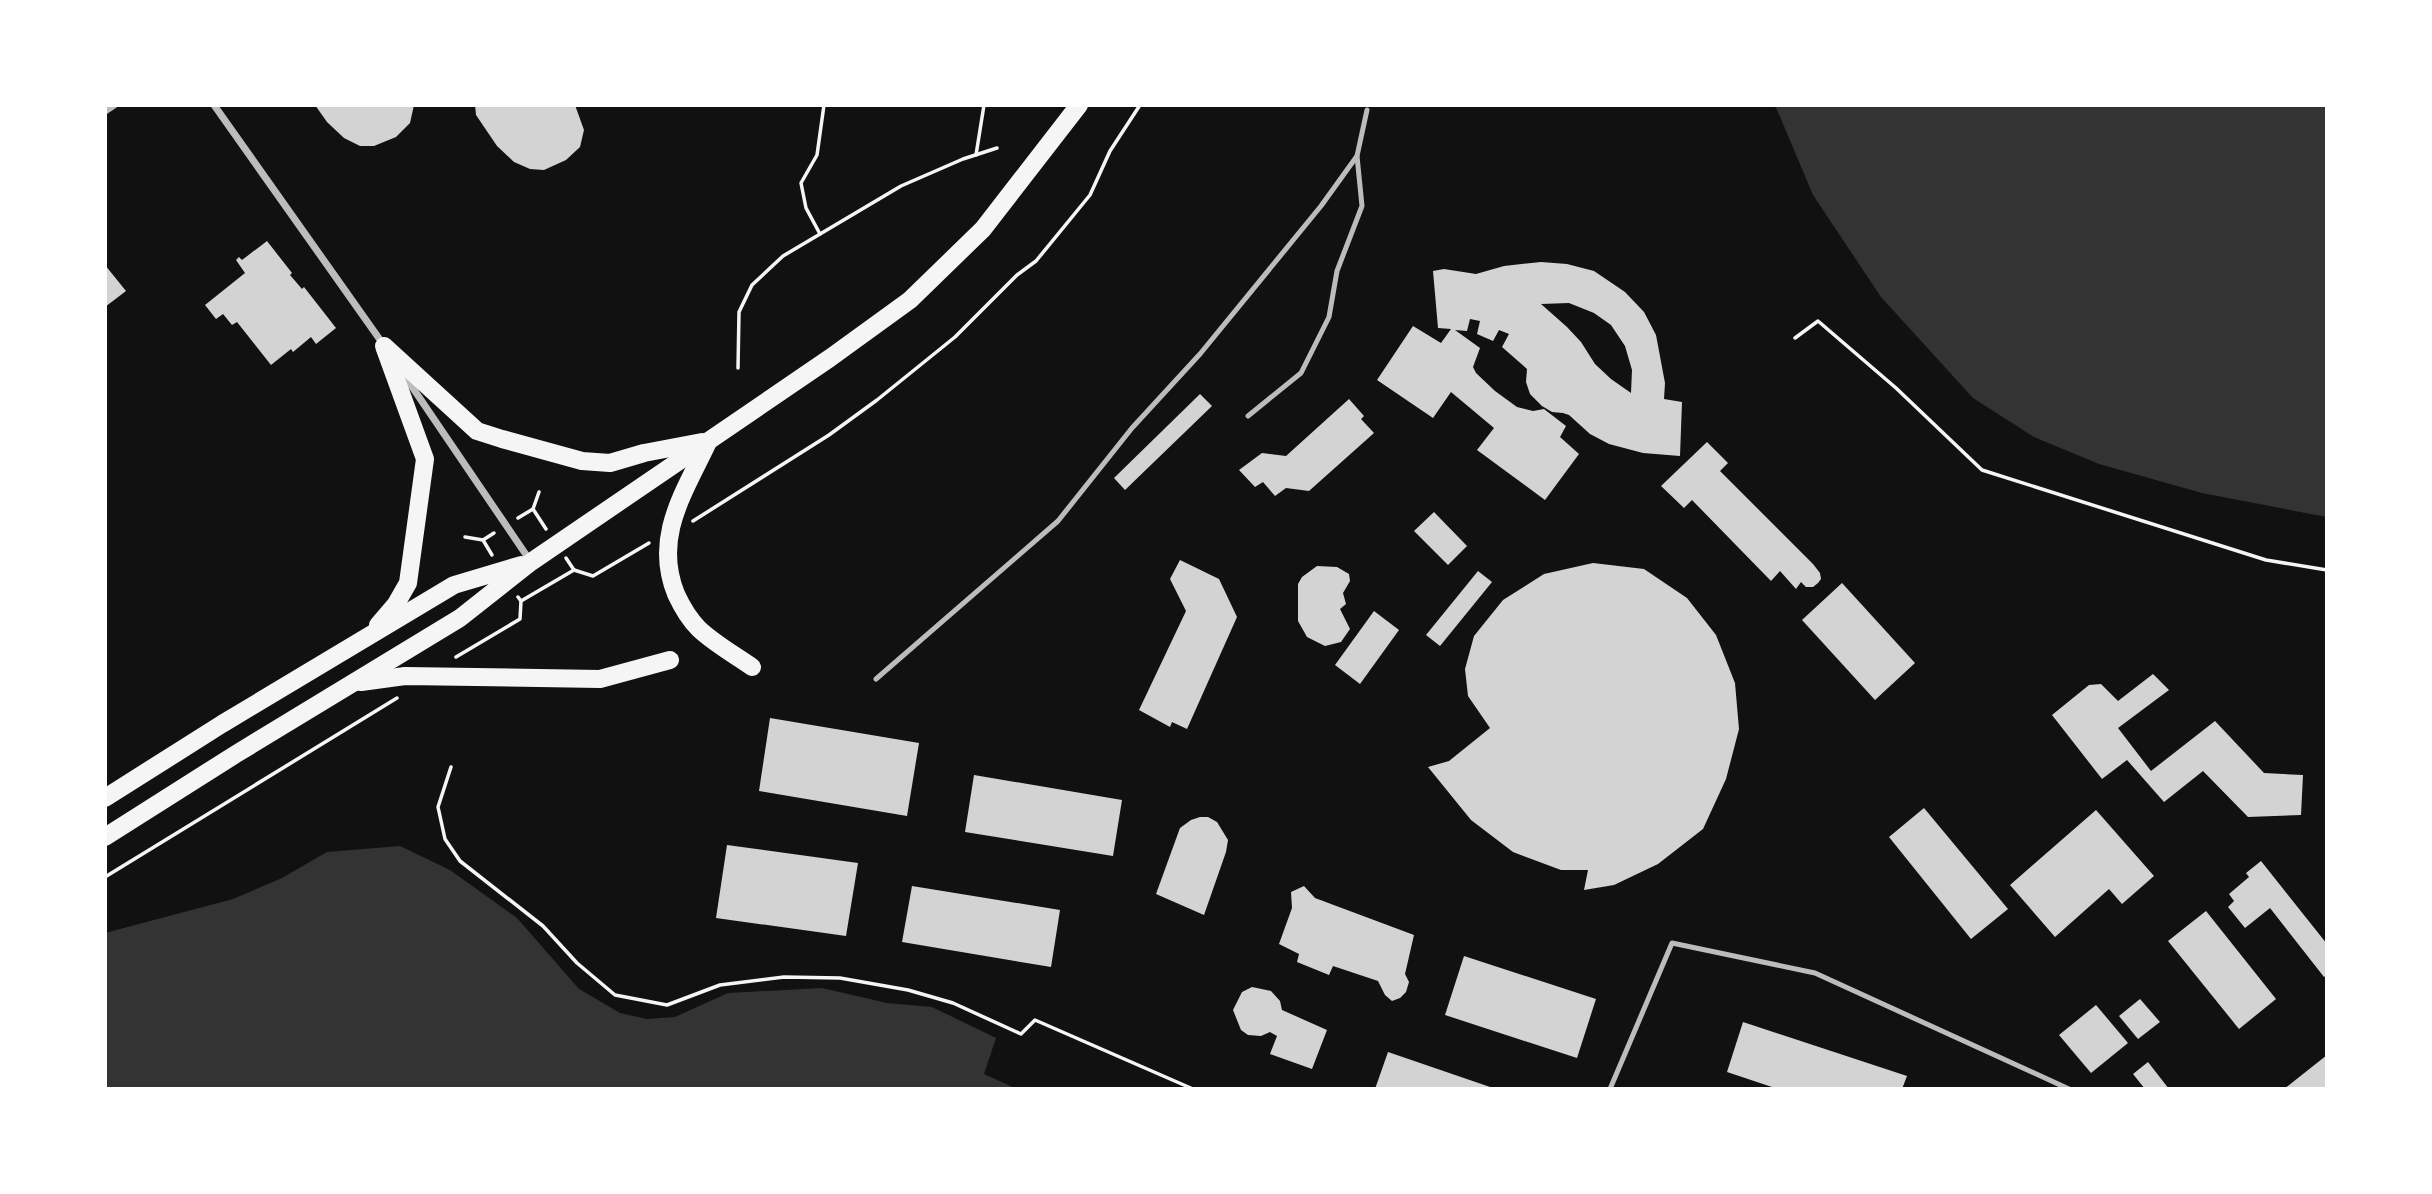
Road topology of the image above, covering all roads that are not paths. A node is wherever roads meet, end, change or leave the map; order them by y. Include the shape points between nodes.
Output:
1 (114, 105) edge
2 (214, 105) edge
3 (1079, 105) edge
4 (1367, 110) dead end
5 (105, 111) edge
6 (1357, 156) junction
7 (384, 346) junction
8 (1248, 416) dead end
9 (709, 440) junction
10 (531, 562) junction
11 (369, 636) junction
12 (670, 660) dead end
13 (752, 667) dead end
14 (876, 679) dead end
15 (354, 682) junction
16 (105, 798) edge
17 (105, 838) edge
18 (1610, 1089) edge
19 (2069, 1089) edge

1 - 5 street
2 - 7 street
3 - 9 main road via 983,229 910,300
4 - 6 lane
6 - 8 lane via 1362,206 1337,271 1329,317 1301,373
6 - 14 lane via 1200,354 1132,428 1058,521
7 - 9 main road via 477,431 502,439 582,461 610,463
7 - 10 street
7 - 11 main road via 425,459 408,583
9 - 10 main road
9 - 13 main road via 669,530 666,556 682,608 702,632
10 - 11 main road via 454,585
10 - 15 main road via 460,618
11 - 16 main road
12 - 15 main road via 600,679 405,676
15 - 17 main road
18 - 19 lane via 1672,943 1815,973

